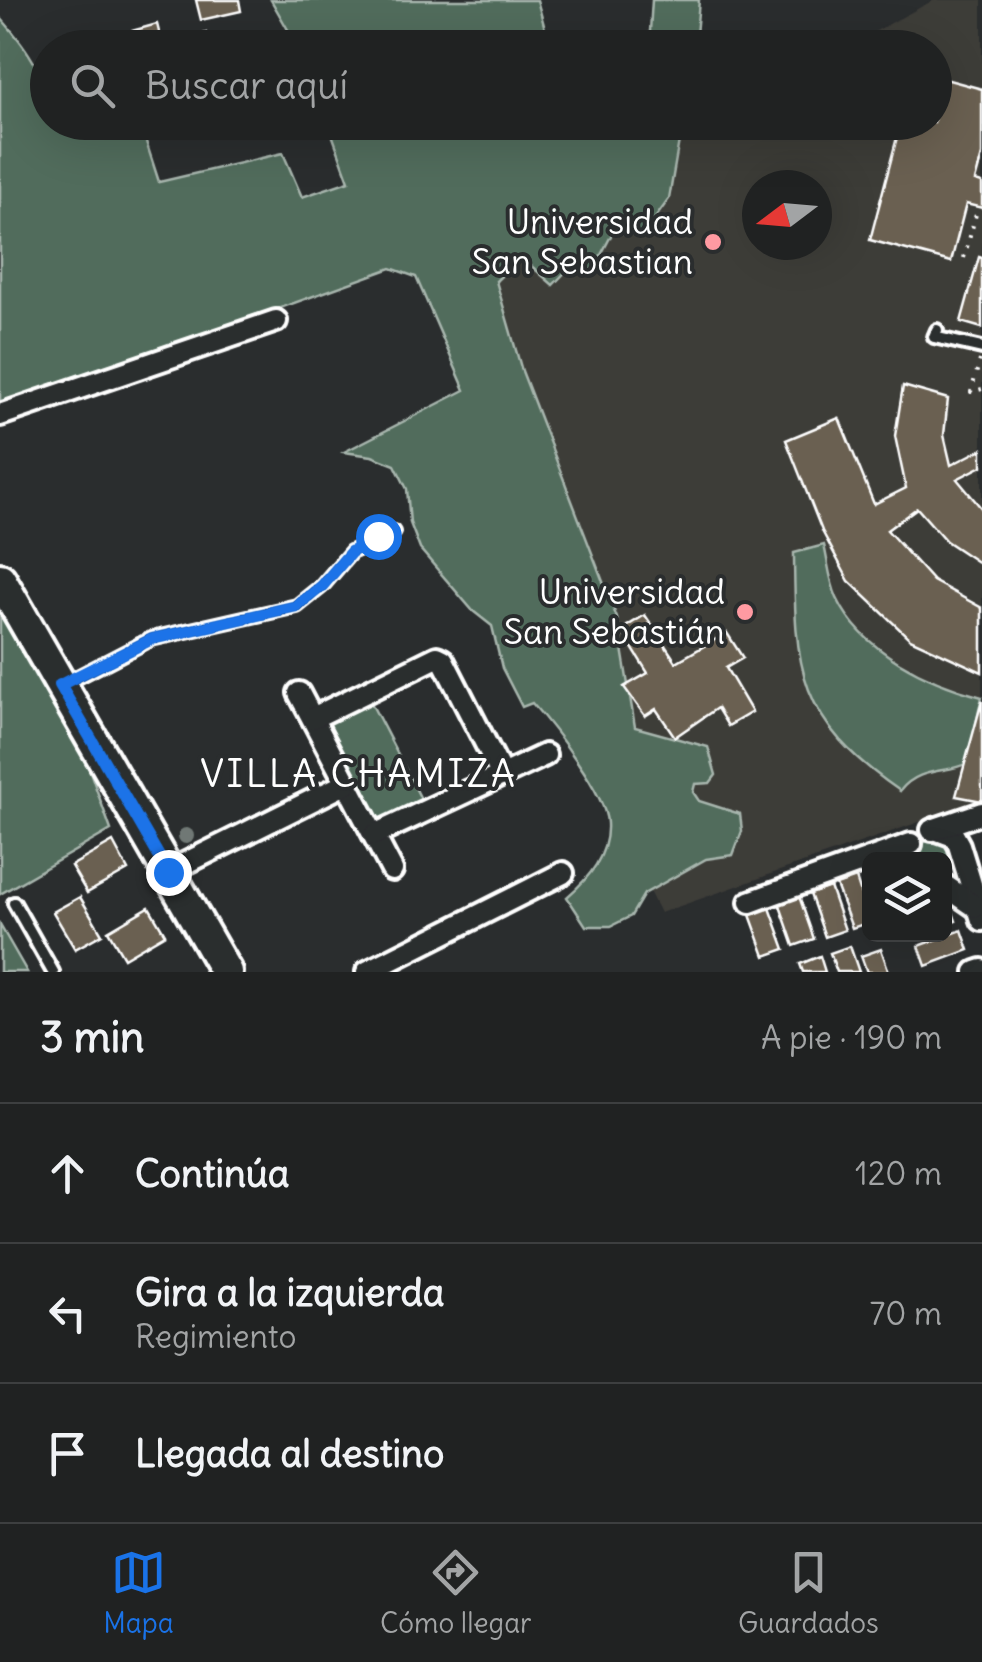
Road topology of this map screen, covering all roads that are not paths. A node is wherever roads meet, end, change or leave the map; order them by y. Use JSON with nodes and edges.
{"nodes":[{"id":1,"x":276,"y":321,"type":"dead end"},
{"id":2,"x":936,"y":330,"type":"dead end"},
{"id":3,"x":982,"y":351,"type":"edge"},
{"id":4,"x":0,"y":415,"type":"edge"},
{"id":5,"x":393,"y":532,"type":"dead end"},
{"id":6,"x":0,"y":578,"type":"edge"},
{"id":7,"x":60,"y":685,"type":"junction"},
{"id":8,"x":299,"y":692,"type":"dead end"},
{"id":9,"x":312,"y":718,"type":"junction"},
{"id":10,"x":545,"y":756,"type":"dead end"},
{"id":11,"x":502,"y":775,"type":"junction"},
{"id":12,"x":347,"y":783,"type":"junction"},
{"id":13,"x":982,"y":813,"type":"edge"},
{"id":14,"x":936,"y":829,"type":"junction"},
{"id":15,"x":374,"y":835,"type":"junction"},
{"id":16,"x":910,"y":852,"type":"edge"},
{"id":17,"x":962,"y":854,"type":"junction"},
{"id":18,"x":862,"y":867,"type":"edge"},
{"id":19,"x":392,"y":870,"type":"dead end"},
{"id":20,"x":168,"y":872,"type":"junction"},
{"id":21,"x":562,"y":873,"type":"dead end"},
{"id":22,"x":952,"y":876,"type":"edge"},
{"id":23,"x":952,"y":890,"type":"edge"},
{"id":24,"x":750,"y":902,"type":"dead end"},
{"id":25,"x":14,"y":903,"type":"dead end"},
{"id":26,"x":980,"y":914,"type":"edge"},
{"id":27,"x":53,"y":972,"type":"edge"},
{"id":28,"x":226,"y":972,"type":"edge"},
{"id":29,"x":367,"y":972,"type":"edge"}],
"edges":[{"from":1,"to":4,"type":"street"},
{"from":2,"to":3,"type":"lane"},
{"from":5,"to":7,"type":"lane"},
{"from":6,"to":7,"type":"main road"},
{"from":7,"to":20,"type":"main road"},
{"from":8,"to":9,"type":"street"},
{"from":9,"to":11,"type":"street"},
{"from":9,"to":12,"type":"street"},
{"from":10,"to":11,"type":"street"},
{"from":11,"to":15,"type":"street"},
{"from":12,"to":15,"type":"street"},
{"from":12,"to":20,"type":"street"},
{"from":13,"to":14,"type":"street"},
{"from":14,"to":16,"type":"street"},
{"from":14,"to":17,"type":"street"},
{"from":15,"to":19,"type":"street"},
{"from":17,"to":22,"type":"street"},
{"from":17,"to":26,"type":"street"},
{"from":18,"to":24,"type":"street"},
{"from":20,"to":28,"type":"main road"},
{"from":21,"to":29,"type":"street"},
{"from":23,"to":26,"type":"street"},
{"from":25,"to":27,"type":"lane"}]}
